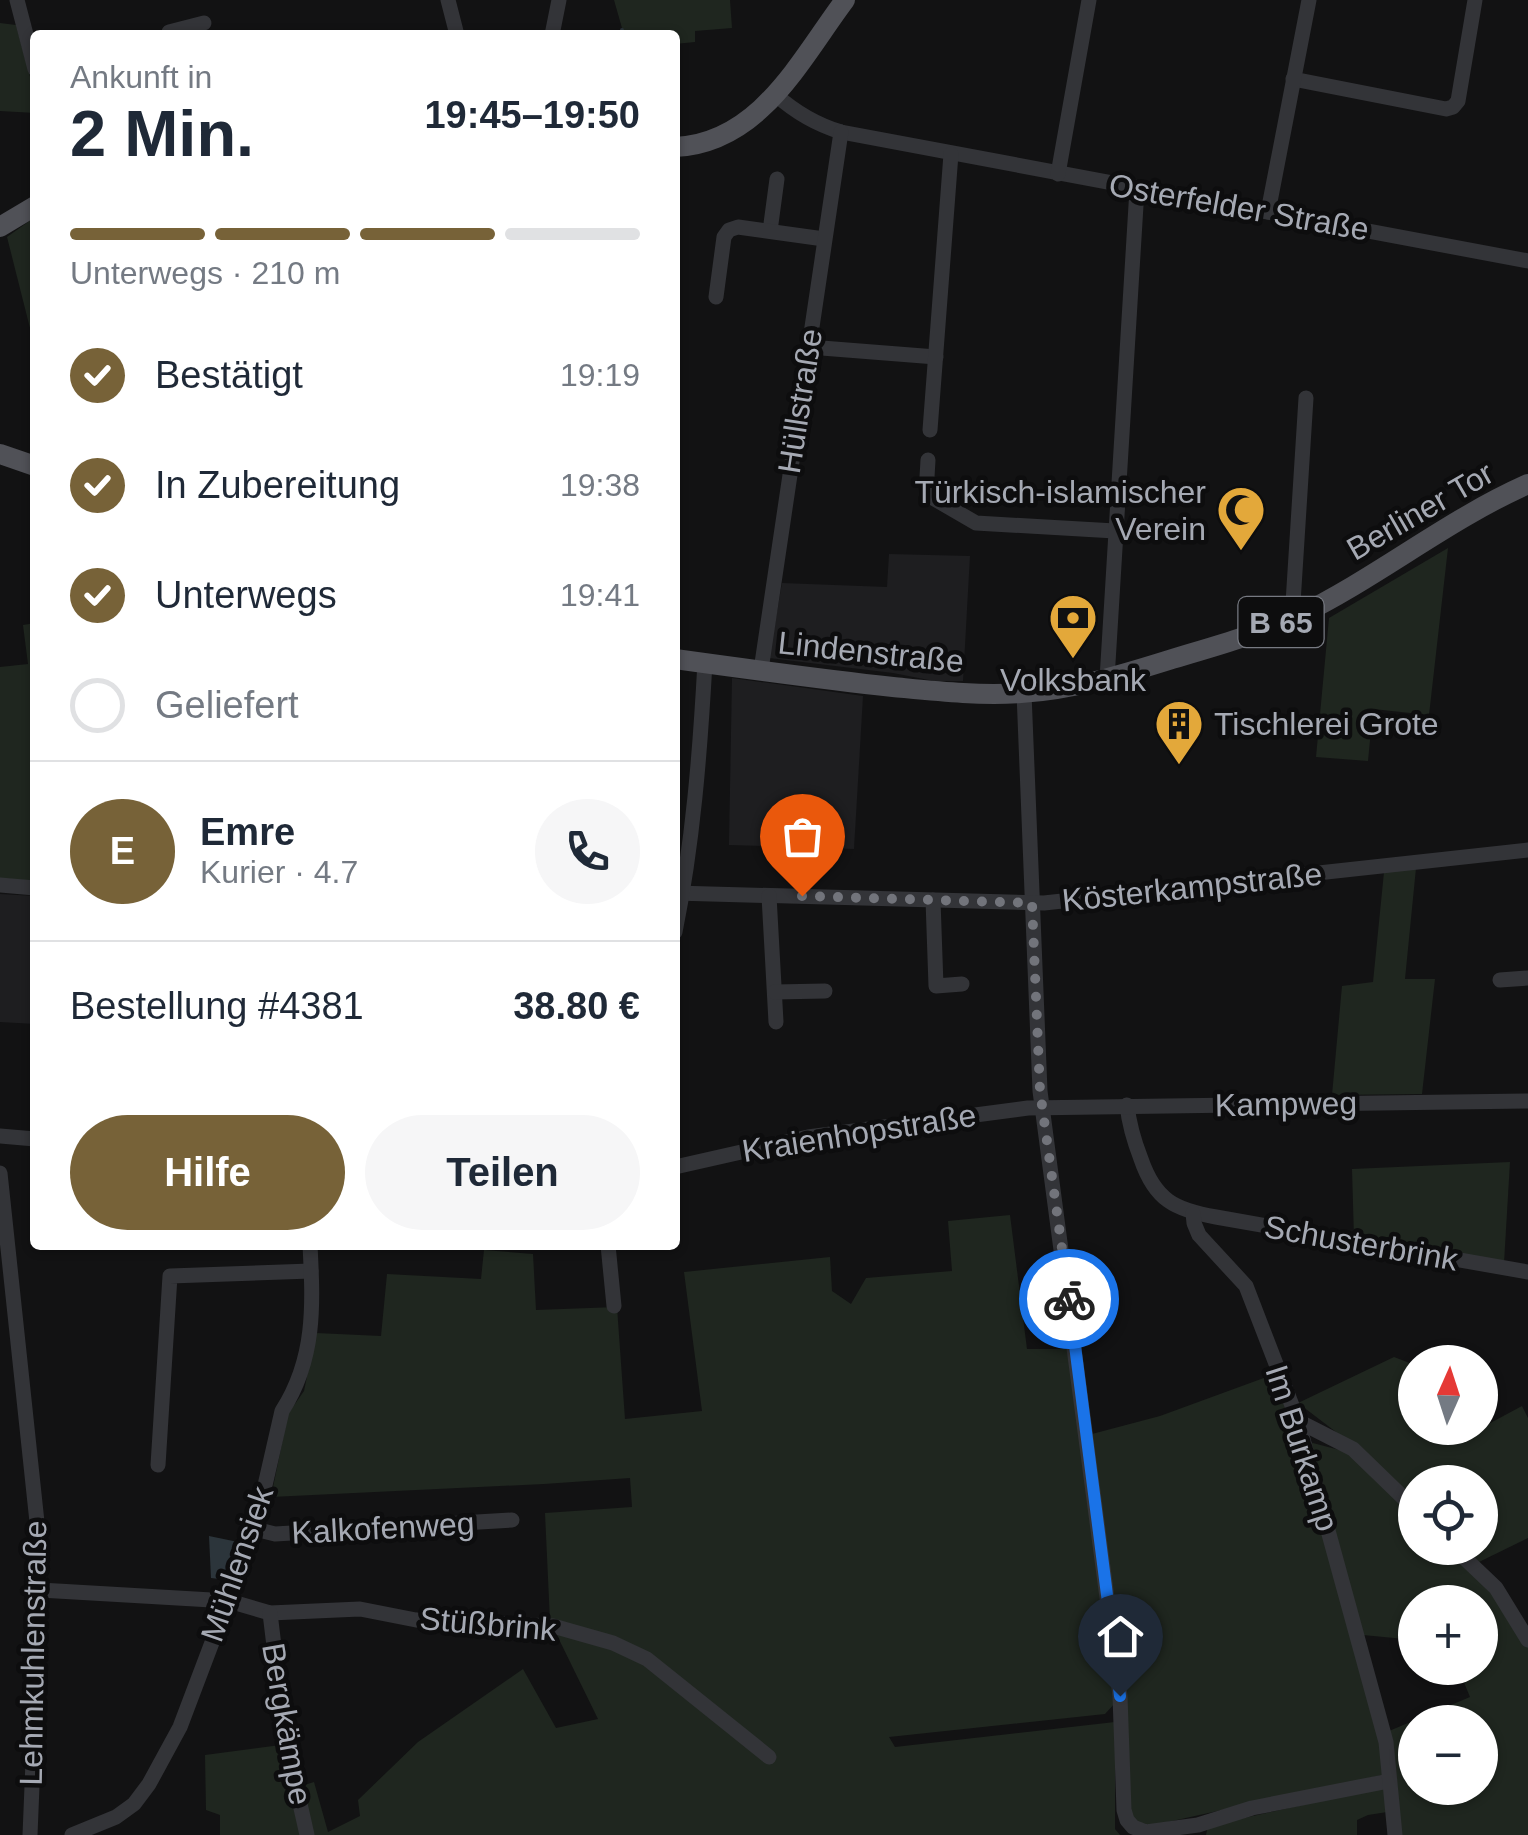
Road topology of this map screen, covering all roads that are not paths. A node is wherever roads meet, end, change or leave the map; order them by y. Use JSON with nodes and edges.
{"nodes":[{"id":1,"x":17,"y":0,"type":"edge"},
{"id":2,"x":448,"y":0,"type":"edge"},
{"id":3,"x":559,"y":0,"type":"edge"},
{"id":4,"x":845,"y":0,"type":"edge"},
{"id":5,"x":1089,"y":0,"type":"edge"},
{"id":6,"x":1309,"y":0,"type":"edge"},
{"id":7,"x":1476,"y":0,"type":"edge"},
{"id":8,"x":204,"y":24,"type":"dead end"},
{"id":9,"x":181,"y":30,"type":"edge"},
{"id":10,"x":456,"y":30,"type":"edge"},
{"id":11,"x":553,"y":30,"type":"edge"},
{"id":12,"x":30,"y":50,"type":"edge"},
{"id":13,"x":1293,"y":79,"type":"junction"},
{"id":14,"x":776,"y":95,"type":"junction"},
{"id":15,"x":841,"y":132,"type":"junction"},
{"id":16,"x":680,"y":145,"type":"edge"},
{"id":17,"x":950,"y":154,"type":"junction"},
{"id":18,"x":1058,"y":174,"type":"junction"},
{"id":19,"x":777,"y":178,"type":"dead end"},
{"id":20,"x":1137,"y":189,"type":"junction"},
{"id":21,"x":30,"y":209,"type":"edge"},
{"id":22,"x":1268,"y":212,"type":"junction"},
{"id":23,"x":0,"y":227,"type":"edge"},
{"id":24,"x":770,"y":231,"type":"junction"},
{"id":25,"x":824,"y":239,"type":"junction"},
{"id":26,"x":1528,"y":261,"type":"edge"},
{"id":27,"x":716,"y":297,"type":"dead end"},
{"id":28,"x":809,"y":347,"type":"junction"},
{"id":29,"x":936,"y":357,"type":"junction"},
{"id":30,"x":1306,"y":398,"type":"dead end"},
{"id":31,"x":930,"y":430,"type":"dead end"},
{"id":32,"x":0,"y":454,"type":"edge"},
{"id":33,"x":928,"y":460,"type":"dead end"},
{"id":34,"x":30,"y":464,"type":"edge"},
{"id":35,"x":1528,"y":484,"type":"edge"},
{"id":36,"x":1116,"y":531,"type":"junction"},
{"id":37,"x":1296,"y":617,"type":"junction"},
{"id":38,"x":680,"y":660,"type":"edge"},
{"id":39,"x":705,"y":662,"type":"junction"},
{"id":40,"x":760,"y":670,"type":"junction"},
{"id":41,"x":1107,"y":679,"type":"junction"},
{"id":42,"x":1060,"y":689,"type":"joint"},
{"id":43,"x":1024,"y":693,"type":"junction"},
{"id":44,"x":1528,"y":850,"type":"edge"},
{"id":45,"x":0,"y":886,"type":"edge"},
{"id":46,"x":680,"y":887,"type":"edge"},
{"id":47,"x":30,"y":888,"type":"edge"},
{"id":48,"x":680,"y":893,"type":"edge"},
{"id":49,"x":769,"y":896,"type":"junction"},
{"id":50,"x":932,"y":900,"type":"junction"},
{"id":51,"x":1032,"y":903,"type":"junction"},
{"id":52,"x":1528,"y":978,"type":"edge"},
{"id":53,"x":1500,"y":980,"type":"dead end"},
{"id":54,"x":962,"y":984,"type":"dead end"},
{"id":55,"x":825,"y":990,"type":"dead end"},
{"id":56,"x":775,"y":992,"type":"junction"},
{"id":57,"x":776,"y":1022,"type":"dead end"},
{"id":58,"x":1528,"y":1101,"type":"edge"},
{"id":59,"x":1044,"y":1106,"type":"junction"},
{"id":60,"x":1126,"y":1106,"type":"junction"},
{"id":61,"x":0,"y":1136,"type":"edge"},
{"id":62,"x":30,"y":1139,"type":"edge"},
{"id":63,"x":680,"y":1165,"type":"edge"},
{"id":64,"x":0,"y":1173,"type":"edge"},
{"id":65,"x":1193,"y":1213,"type":"junction"},
{"id":66,"x":4,"y":1241,"type":"edge"},
{"id":67,"x":310,"y":1250,"type":"edge"},
{"id":68,"x":608,"y":1250,"type":"edge"},
{"id":69,"x":311,"y":1270,"type":"junction"},
{"id":70,"x":1528,"y":1272,"type":"edge"},
{"id":71,"x":614,"y":1306,"type":"dead end"},
{"id":72,"x":7,"y":1307,"type":"edge"},
{"id":73,"x":1298,"y":1421,"type":"junction"},
{"id":74,"x":158,"y":1465,"type":"dead end"},
{"id":75,"x":1398,"y":1493,"type":"edge"},
{"id":76,"x":512,"y":1520,"type":"dead end"},
{"id":77,"x":255,"y":1529,"type":"junction"},
{"id":78,"x":1472,"y":1565,"type":"edge"},
{"id":79,"x":40,"y":1590,"type":"junction"},
{"id":80,"x":229,"y":1601,"type":"junction"},
{"id":81,"x":270,"y":1612,"type":"junction"},
{"id":82,"x":1528,"y":1640,"type":"edge"},
{"id":83,"x":769,"y":1757,"type":"dead end"},
{"id":84,"x":1389,"y":1781,"type":"junction"},
{"id":85,"x":30,"y":1835,"type":"edge"},
{"id":86,"x":72,"y":1835,"type":"edge"},
{"id":87,"x":307,"y":1835,"type":"edge"},
{"id":88,"x":1395,"y":1835,"type":"edge"}],
"edges":[{"from":1,"to":12,"type":"street"},
{"from":2,"to":10,"type":"street"},
{"from":3,"to":11,"type":"street"},
{"from":4,"to":14,"type":"main road"},
{"from":5,"to":18,"type":"street"},
{"from":6,"to":13,"type":"street"},
{"from":7,"to":13,"type":"street"},
{"from":8,"to":9,"type":"street"},
{"from":13,"to":22,"type":"street"},
{"from":14,"to":15,"type":"street","name":"Osterfelder Straße"},
{"from":14,"to":16,"type":"main road"},
{"from":15,"to":17,"type":"street","name":"Osterfelder Straße"},
{"from":15,"to":25,"type":"street","name":"Hüllstraße"},
{"from":17,"to":18,"type":"street","name":"Osterfelder Straße"},
{"from":17,"to":29,"type":"street"},
{"from":18,"to":20,"type":"street","name":"Osterfelder Straße"},
{"from":19,"to":24,"type":"street"},
{"from":20,"to":22,"type":"street","name":"Osterfelder Straße"},
{"from":20,"to":36,"type":"street"},
{"from":21,"to":23,"type":"main road"},
{"from":22,"to":26,"type":"street","name":"Osterfelder Straße"},
{"from":24,"to":25,"type":"street"},
{"from":24,"to":27,"type":"street"},
{"from":25,"to":28,"type":"street","name":"Hüllstraße"},
{"from":28,"to":29,"type":"street"},
{"from":28,"to":40,"type":"street","name":"Hüllstraße"},
{"from":29,"to":31,"type":"street"},
{"from":30,"to":37,"type":"street"},
{"from":32,"to":34,"type":"main road"},
{"from":33,"to":36,"type":"street"},
{"from":35,"to":37,"type":"main road","name":"Berliner Tor","number":"B 65"},
{"from":36,"to":41,"type":"street"},
{"from":37,"to":41,"type":"main road","name":"Berliner Tor","number":"B 65"},
{"from":38,"to":39,"type":"main road","name":"Lindenstraße","number":"B 65"},
{"from":39,"to":40,"type":"main road","name":"Lindenstraße","number":"B 65"},
{"from":39,"to":46,"type":"street"},
{"from":40,"to":43,"type":"main road","name":"Lindenstraße","number":"B 65"},
{"from":41,"to":42,"type":"main road","name":"Berliner Tor","number":"B 65"},
{"from":42,"to":43,"type":"main road","name":"Lindenstraße","number":"B 65"},
{"from":43,"to":51,"type":"street"},
{"from":44,"to":51,"type":"street","name":"Kösterkampstraße"},
{"from":45,"to":47,"type":"street"},
{"from":48,"to":49,"type":"street","name":"Kösterkampstraße"},
{"from":49,"to":50,"type":"street","name":"Kösterkampstraße"},
{"from":49,"to":56,"type":"street"},
{"from":50,"to":51,"type":"street","name":"Kösterkampstraße"},
{"from":50,"to":54,"type":"street"},
{"from":51,"to":59,"type":"street"},
{"from":52,"to":53,"type":"street"},
{"from":55,"to":56,"type":"street"},
{"from":56,"to":57,"type":"street"},
{"from":58,"to":60,"type":"street","name":"Kampweg"},
{"from":59,"to":60,"type":"street","name":"Kampweg"},
{"from":59,"to":63,"type":"street","name":"Kraienhopstraße"},
{"from":59,"to":84,"type":"street"},
{"from":60,"to":65,"type":"street","name":"Im Burkamp"},
{"from":61,"to":62,"type":"street"},
{"from":64,"to":66,"type":"street","name":"Lehmkuhlenstraße"},
{"from":65,"to":70,"type":"street","name":"Schusterbrink"},
{"from":65,"to":73,"type":"street","name":"Im Burkamp"},
{"from":66,"to":72,"type":"street","name":"Lehmkuhlenstraße"},
{"from":67,"to":69,"type":"street","name":"Mühlensiek"},
{"from":68,"to":71,"type":"street"},
{"from":69,"to":74,"type":"street"},
{"from":69,"to":77,"type":"street","name":"Mühlensiek"},
{"from":72,"to":79,"type":"street","name":"Lehmkuhlenstraße"},
{"from":73,"to":75,"type":"street"},
{"from":73,"to":84,"type":"street","name":"Im Burkamp"},
{"from":76,"to":77,"type":"street","name":"Kalkofenweg"},
{"from":77,"to":80,"type":"street","name":"Mühlensiek"},
{"from":78,"to":82,"type":"street"},
{"from":79,"to":80,"type":"street","name":"Stüßbrink"},
{"from":79,"to":85,"type":"street","name":"Lehmkuhlenstraße"},
{"from":80,"to":81,"type":"street","name":"Stüßbrink"},
{"from":80,"to":86,"type":"street","name":"Mühlensiek"},
{"from":81,"to":83,"type":"street","name":"Stüßbrink"},
{"from":81,"to":87,"type":"street","name":"Bergkämpe"},
{"from":84,"to":88,"type":"street","name":"Im Burkamp"}]}
